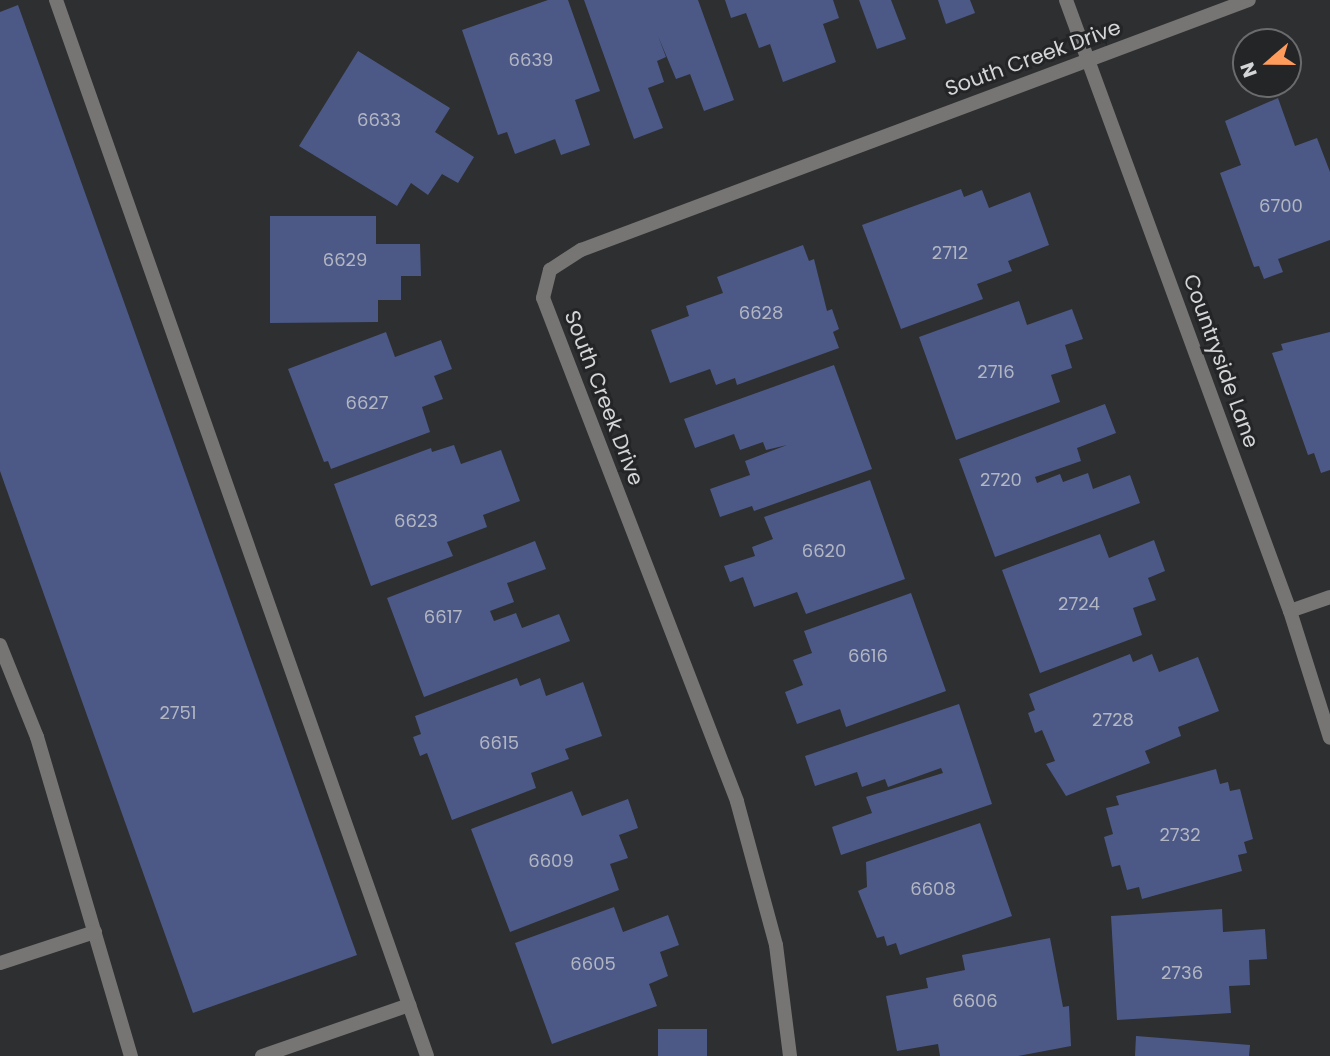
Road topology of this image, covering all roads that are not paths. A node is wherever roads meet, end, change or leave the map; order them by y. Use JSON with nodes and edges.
{"nodes":[{"id":1,"x":56,"y":0,"type":"edge"},
{"id":2,"x":1066,"y":0,"type":"edge"},
{"id":3,"x":1249,"y":0,"type":"edge"},
{"id":4,"x":1088,"y":60,"type":"junction"},
{"id":5,"x":1330,"y":597,"type":"edge"},
{"id":6,"x":1290,"y":611,"type":"junction"},
{"id":7,"x":0,"y":645,"type":"edge"},
{"id":8,"x":1330,"y":738,"type":"edge"},
{"id":9,"x":95,"y":932,"type":"junction"},
{"id":10,"x":0,"y":962,"type":"edge"},
{"id":11,"x":409,"y":1005,"type":"junction"},
{"id":12,"x":131,"y":1056,"type":"edge"},
{"id":13,"x":261,"y":1056,"type":"edge"},
{"id":14,"x":427,"y":1056,"type":"edge"},
{"id":15,"x":790,"y":1056,"type":"edge"}],
"edges":[{"from":1,"to":11,"type":"street"},
{"from":2,"to":4,"type":"street","name":"Countryside Lane"},
{"from":3,"to":4,"type":"street","name":"South Creek Drive"},
{"from":4,"to":6,"type":"street","name":"Countryside Lane"},
{"from":4,"to":15,"type":"street","name":"South Creek Drive"},
{"from":5,"to":6,"type":"street"},
{"from":6,"to":8,"type":"street","name":"Countryside Lane"},
{"from":7,"to":9,"type":"street"},
{"from":9,"to":10,"type":"street"},
{"from":9,"to":12,"type":"street"},
{"from":11,"to":13,"type":"street"},
{"from":11,"to":14,"type":"street"}]}
